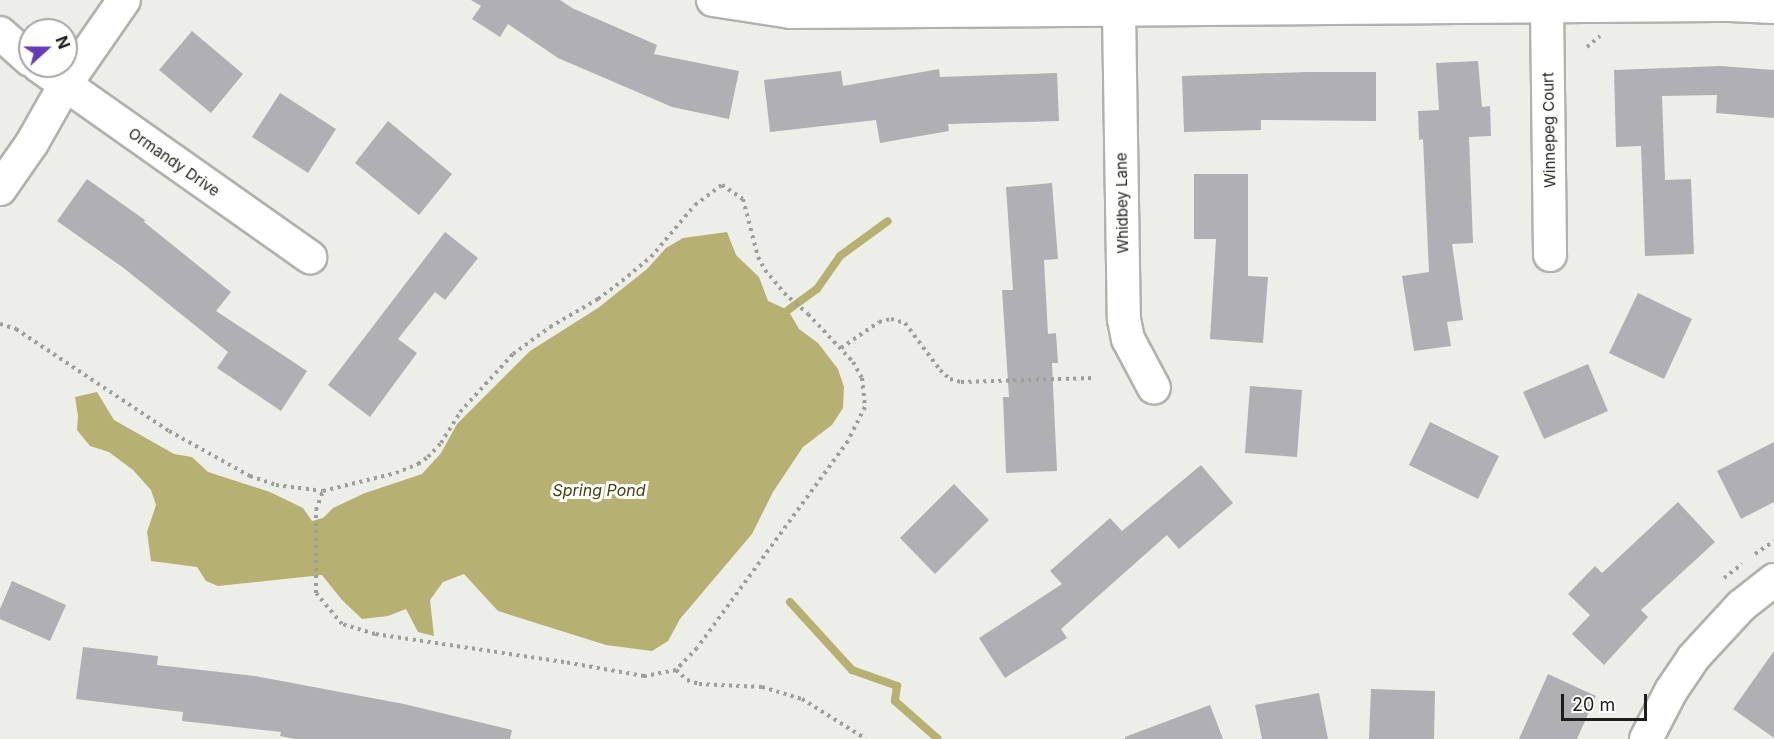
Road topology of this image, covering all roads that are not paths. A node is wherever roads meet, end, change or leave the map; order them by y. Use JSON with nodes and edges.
{"nodes":[{"id":1,"x":124,"y":0,"type":"edge"},
{"id":2,"x":713,"y":0,"type":"edge"},
{"id":3,"x":1547,"y":6,"type":"junction"},
{"id":4,"x":1774,"y":7,"type":"edge"},
{"id":5,"x":1119,"y":11,"type":"junction"},
{"id":6,"x":0,"y":33,"type":"edge"},
{"id":7,"x":18,"y":49,"type":"edge"},
{"id":8,"x":55,"y":78,"type":"edge"},
{"id":9,"x":64,"y":85,"type":"junction"},
{"id":10,"x":0,"y":189,"type":"edge"},
{"id":11,"x":1550,"y":255,"type":"dead end"},
{"id":12,"x":310,"y":257,"type":"dead end"},
{"id":13,"x":1155,"y":388,"type":"dead end"},
{"id":14,"x":1774,"y":580,"type":"edge"},
{"id":15,"x":1646,"y":739,"type":"edge"}],
"edges":[{"from":1,"to":9,"type":"street"},
{"from":2,"to":5,"type":"street"},
{"from":3,"to":4,"type":"street"},
{"from":3,"to":5,"type":"street"},
{"from":3,"to":11,"type":"street","name":"Winnepeg Court"},
{"from":5,"to":13,"type":"street","name":"Whidbey Lane"},
{"from":6,"to":7,"type":"street"},
{"from":8,"to":9,"type":"street","name":"Ormandy Drive"},
{"from":9,"to":10,"type":"street"},
{"from":9,"to":12,"type":"street","name":"Ormandy Drive"},
{"from":14,"to":15,"type":"street"}]}
